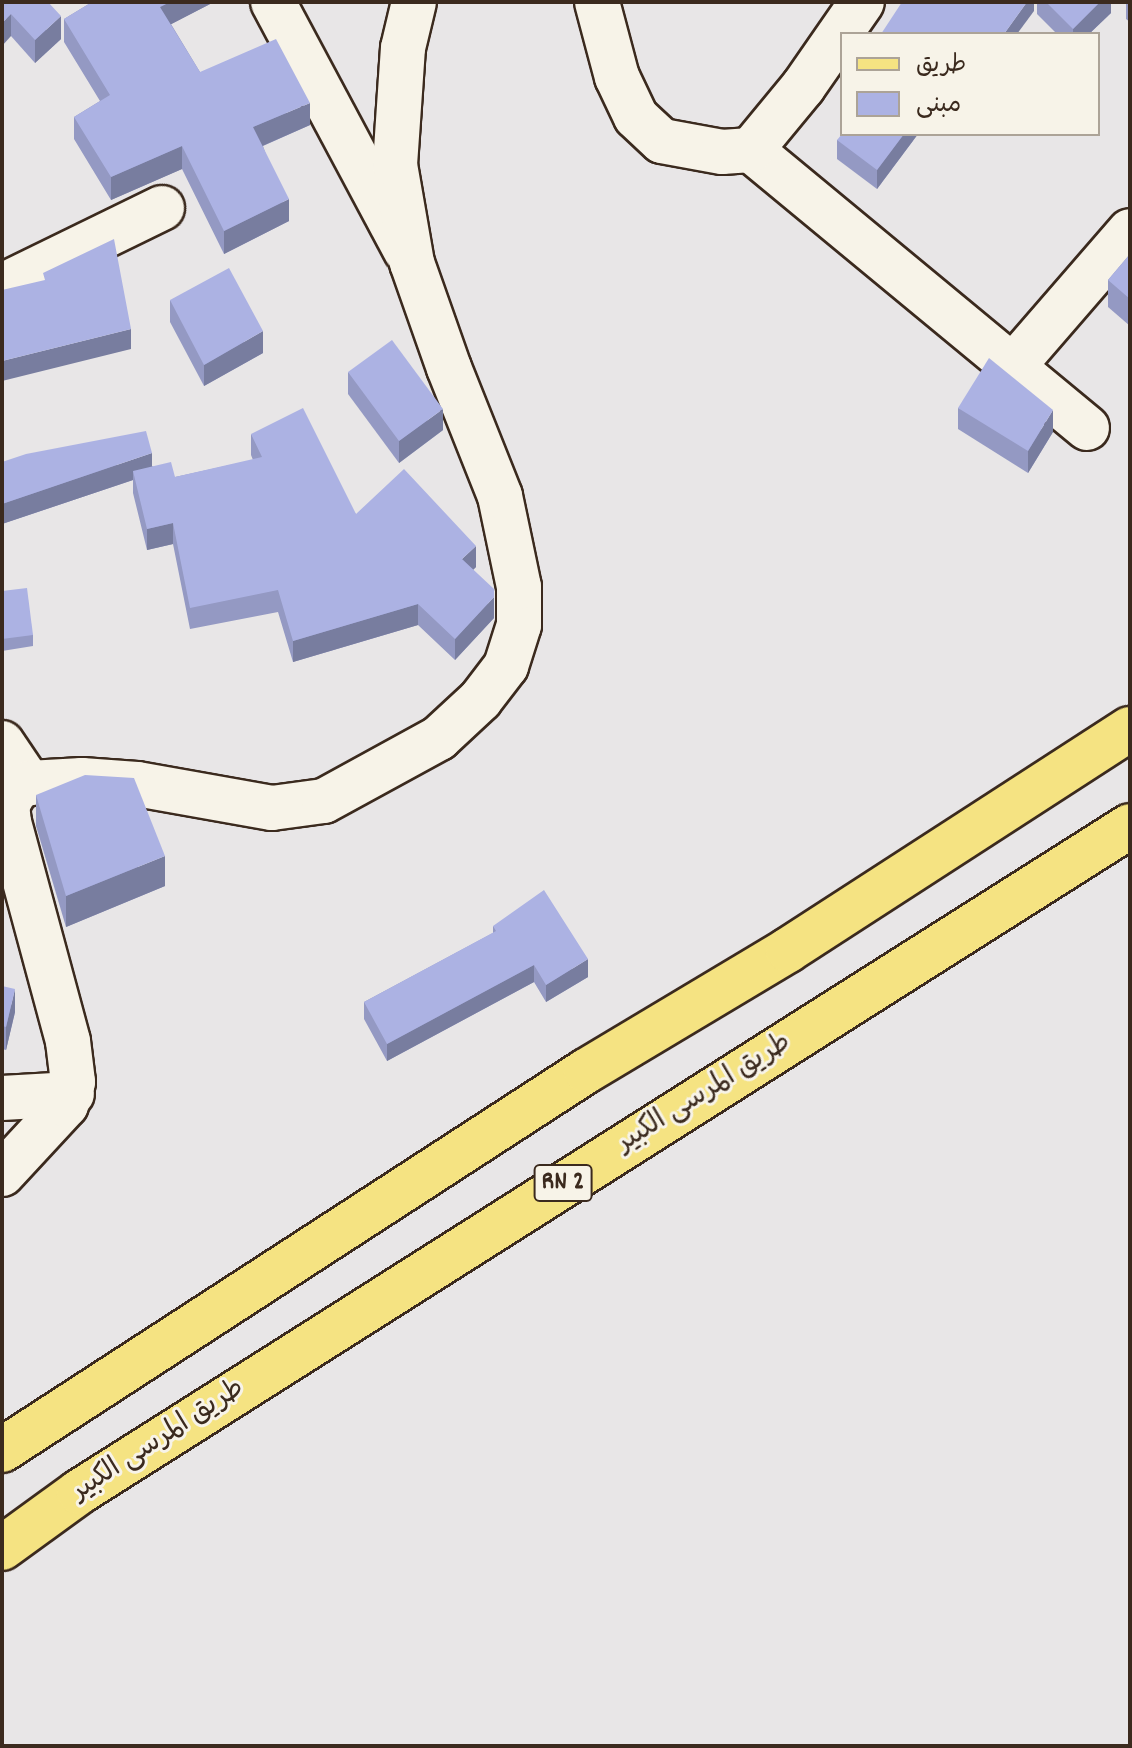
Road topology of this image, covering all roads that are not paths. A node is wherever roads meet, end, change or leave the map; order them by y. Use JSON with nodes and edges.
{"nodes":[{"id":1,"x":273,"y":2,"type":"edge"},
{"id":2,"x":414,"y":2,"type":"edge"},
{"id":3,"x":597,"y":2,"type":"edge"},
{"id":4,"x":862,"y":2,"type":"edge"},
{"id":5,"x":841,"y":32,"type":"edge"},
{"id":6,"x":840,"y":34,"type":"edge"},
{"id":7,"x":751,"y":150,"type":"junction"},
{"id":8,"x":162,"y":208,"type":"dead end"},
{"id":9,"x":1130,"y":231,"type":"edge"},
{"id":10,"x":412,"y":263,"type":"junction"},
{"id":11,"x":2,"y":286,"type":"edge"},
{"id":12,"x":1014,"y":365,"type":"junction"},
{"id":13,"x":1087,"y":428,"type":"dead end"},
{"id":14,"x":1130,"y":729,"type":"edge"},
{"id":15,"x":2,"y":743,"type":"edge"},
{"id":16,"x":29,"y":783,"type":"junction"},
{"id":17,"x":1130,"y":826,"type":"edge"},
{"id":18,"x":72,"y":1094,"type":"junction"},
{"id":19,"x":2,"y":1098,"type":"edge"},
{"id":20,"x":2,"y":1174,"type":"edge"},
{"id":21,"x":2,"y":1450,"type":"edge"},
{"id":22,"x":2,"y":1548,"type":"edge"}],
"edges":[{"from":1,"to":10,"type":"main road"},
{"from":2,"to":10,"type":"main road"},
{"from":3,"to":7,"type":"main road"},
{"from":4,"to":5,"type":"main road"},
{"from":6,"to":7,"type":"main road"},
{"from":7,"to":12,"type":"main road"},
{"from":8,"to":11,"type":"main road"},
{"from":9,"to":12,"type":"main road"},
{"from":10,"to":16,"type":"main road"},
{"from":12,"to":13,"type":"main road"},
{"from":14,"to":21,"type":"main road"},
{"from":15,"to":16,"type":"main road"},
{"from":16,"to":18,"type":"main road"},
{"from":17,"to":22,"type":"main road","name":"طريق المرسى الكبير","number":"RN 2"},
{"from":18,"to":19,"type":"main road"},
{"from":18,"to":20,"type":"main road"}]}
